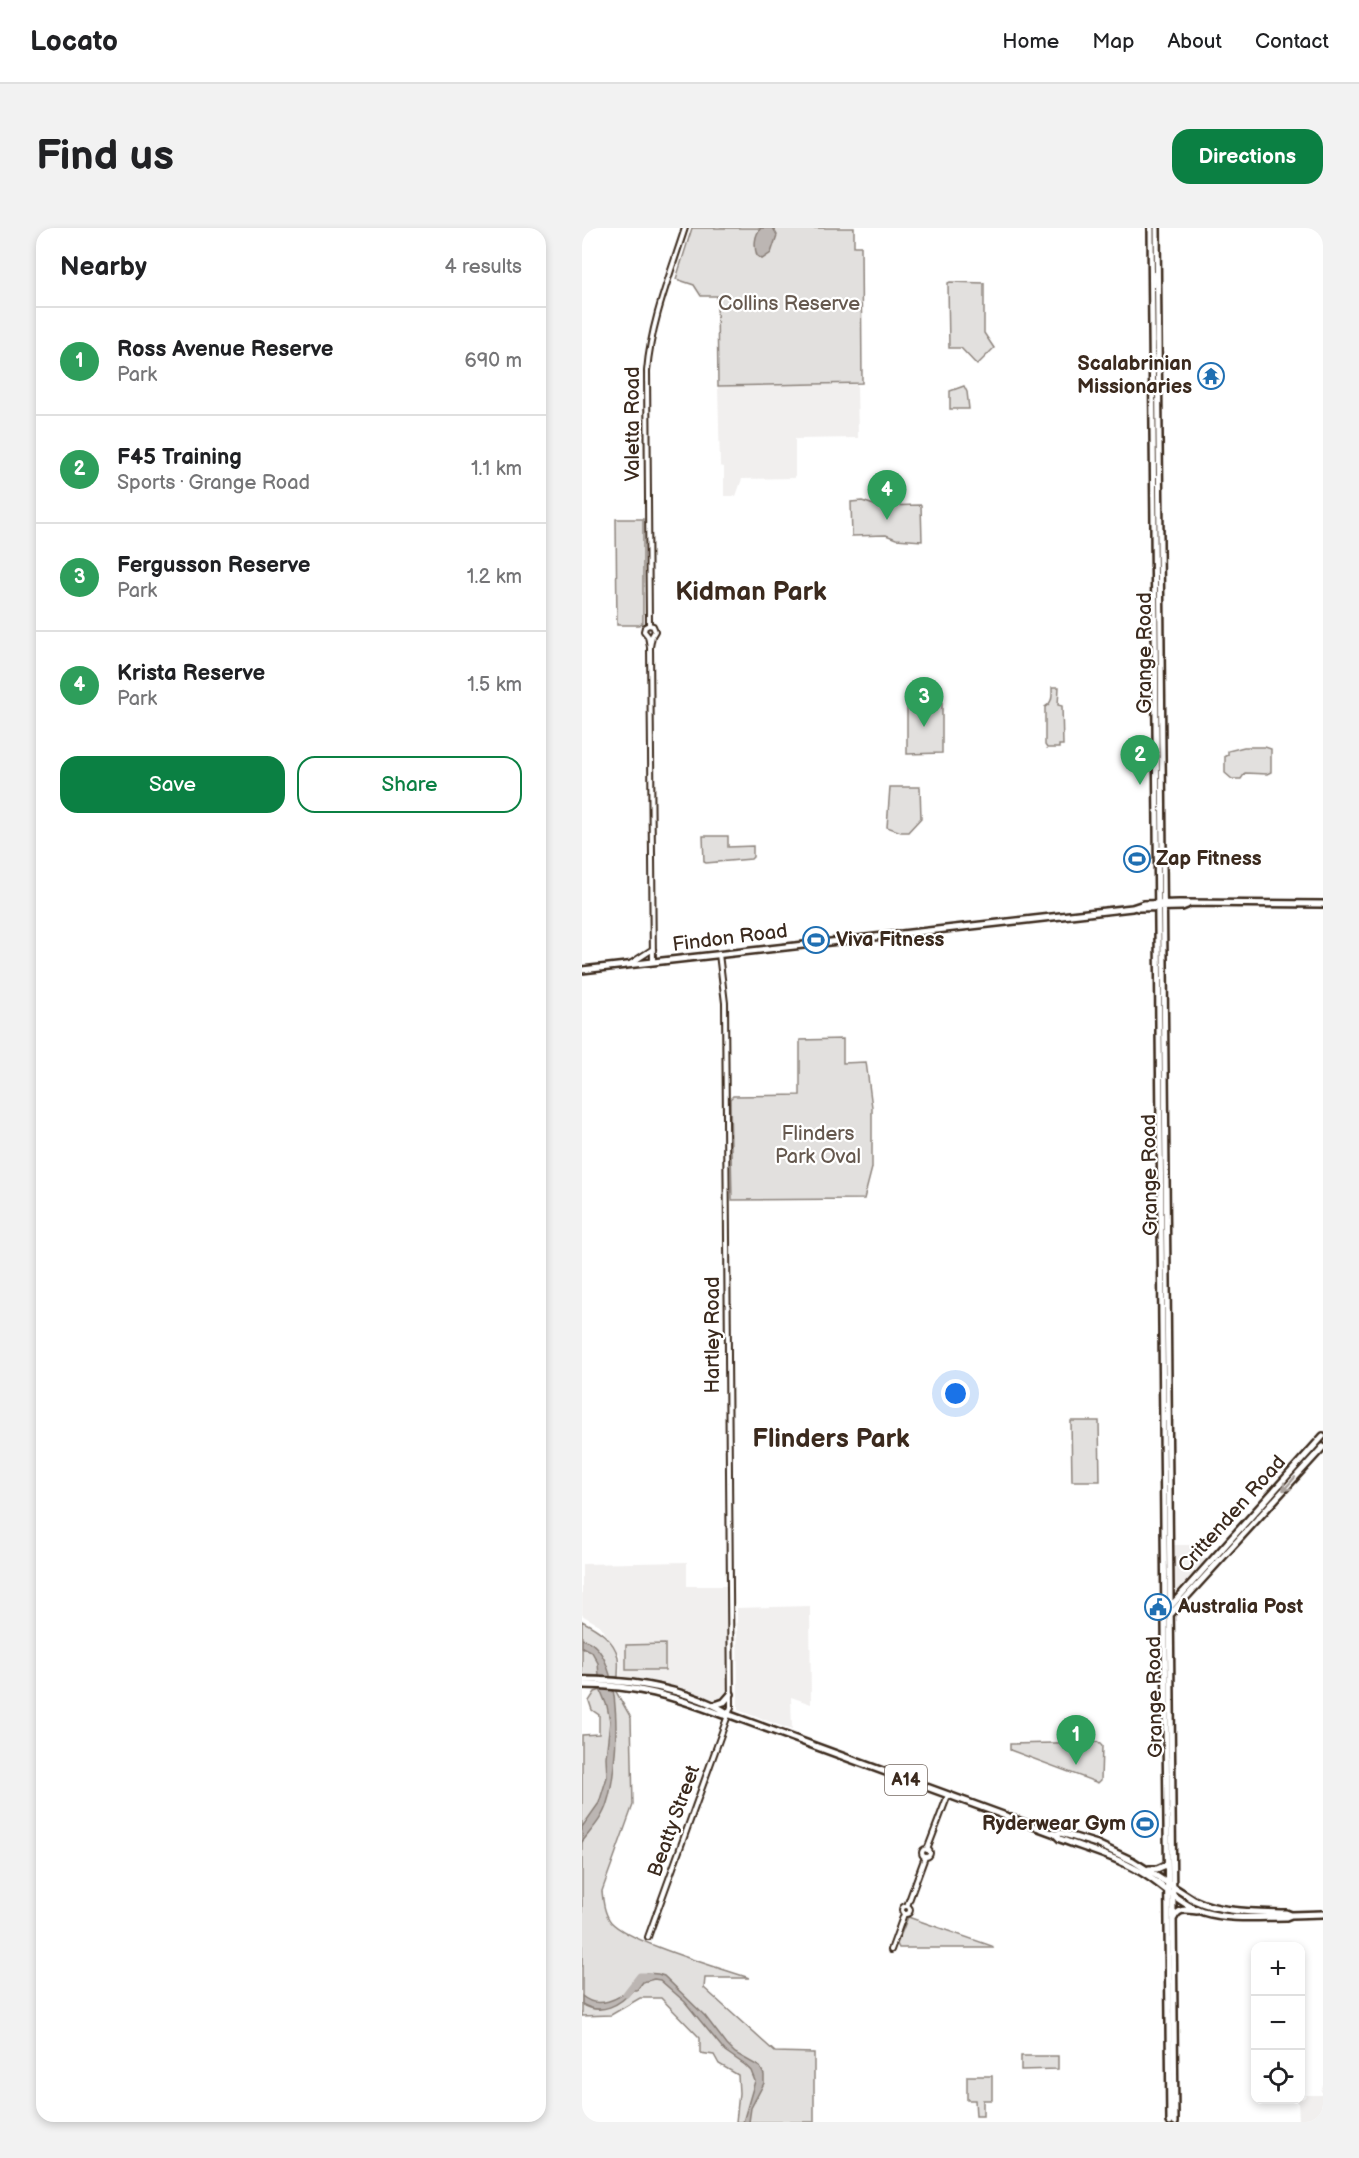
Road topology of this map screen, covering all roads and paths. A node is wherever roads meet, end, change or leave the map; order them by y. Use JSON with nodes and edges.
{"nodes":[{"id":1,"x":685,"y":228,"type":"edge"},
{"id":2,"x":1151,"y":228,"type":"edge"},
{"id":3,"x":1157,"y":228,"type":"edge"},
{"id":4,"x":649,"y":625,"type":"junction"},
{"id":5,"x":650,"y":636,"type":"junction"},
{"id":6,"x":1158,"y":822,"type":"junction"},
{"id":7,"x":1162,"y":888,"type":"junction"},
{"id":8,"x":1156,"y":893,"type":"junction"},
{"id":9,"x":1323,"y":904,"type":"edge"},
{"id":10,"x":1160,"y":905,"type":"junction"},
{"id":11,"x":1179,"y":905,"type":"junction"},
{"id":12,"x":1145,"y":907,"type":"junction"},
{"id":13,"x":1160,"y":919,"type":"junction"},
{"id":14,"x":653,"y":949,"type":"junction"},
{"id":15,"x":719,"y":954,"type":"junction"},
{"id":16,"x":653,"y":962,"type":"junction"},
{"id":17,"x":629,"y":965,"type":"junction"},
{"id":18,"x":582,"y":970,"type":"edge"},
{"id":19,"x":1323,"y":1436,"type":"edge"},
{"id":20,"x":1323,"y":1447,"type":"edge"},
{"id":21,"x":1169,"y":1593,"type":"junction"},
{"id":22,"x":1178,"y":1598,"type":"junction"},
{"id":23,"x":1170,"y":1607,"type":"junction"},
{"id":24,"x":1167,"y":1614,"type":"junction"},
{"id":25,"x":583,"y":1683,"type":"edge"},
{"id":26,"x":621,"y":1684,"type":"junction"},
{"id":27,"x":731,"y":1694,"type":"junction"},
{"id":28,"x":713,"y":1705,"type":"junction"},
{"id":29,"x":730,"y":1715,"type":"junction"},
{"id":30,"x":948,"y":1795,"type":"junction"},
{"id":31,"x":1055,"y":1834,"type":"junction"},
{"id":32,"x":1166,"y":1865,"type":"junction"},
{"id":33,"x":1147,"y":1869,"type":"junction"},
{"id":34,"x":1170,"y":1888,"type":"junction"},
{"id":35,"x":1204,"y":1912,"type":"junction"},
{"id":36,"x":1323,"y":1914,"type":"edge"},
{"id":37,"x":1291,"y":1915,"type":"junction"},
{"id":38,"x":1173,"y":1920,"type":"junction"},
{"id":39,"x":648,"y":1937,"type":"dead end"},
{"id":40,"x":891,"y":1950,"type":"dead end"},
{"id":41,"x":1170,"y":2122,"type":"edge"},
{"id":42,"x":1175,"y":2122,"type":"edge"}],
"edges":[{"from":1,"to":4,"type":"street","name":"Valetta Road"},
{"from":2,"to":6,"type":"main road","name":"Grange Road"},
{"from":3,"to":6,"type":"main road","name":"Grange Road"},
{"from":4,"to":5,"type":"street"},
{"from":4,"to":5,"type":"street"},
{"from":5,"to":14,"type":"street"},
{"from":6,"to":7,"type":"main road","name":"Grange Road"},
{"from":6,"to":8,"type":"main road","name":"Grange Road"},
{"from":7,"to":10,"type":"main road","name":"Grange Road"},
{"from":7,"to":11,"type":"main road"},
{"from":8,"to":10,"type":"main road","name":"Grange Road"},
{"from":8,"to":12,"type":"main road"},
{"from":9,"to":11,"type":"main road","name":"Findon Road"},
{"from":10,"to":11,"type":"main road","name":"Findon Road"},
{"from":10,"to":12,"type":"main road","name":"Findon Road"},
{"from":10,"to":13,"type":"main road","name":"Grange Road"},
{"from":11,"to":13,"type":"main road"},
{"from":12,"to":13,"type":"main road"},
{"from":12,"to":15,"type":"main road","name":"Findon Road"},
{"from":13,"to":21,"type":"main road","name":"Grange Road"},
{"from":13,"to":24,"type":"main road","name":"Grange Road"},
{"from":14,"to":16,"type":"street"},
{"from":14,"to":17,"type":"street"},
{"from":15,"to":16,"type":"main road","name":"Findon Road"},
{"from":15,"to":27,"type":"street","name":"Hartley Road"},
{"from":16,"to":17,"type":"main road","name":"Findon Road"},
{"from":17,"to":18,"type":"main road","name":"Findon Road"},
{"from":19,"to":22,"type":"main road","name":"Crittenden Road"},
{"from":20,"to":24,"type":"main road","name":"Crittenden Road","one_way":true},
{"from":21,"to":22,"type":"main road"},
{"from":21,"to":23,"type":"main road","name":"Grange Road"},
{"from":22,"to":23,"type":"main road","name":"Crittenden Road"},
{"from":23,"to":24,"type":"main road","name":"Grange Road"},
{"from":24,"to":32,"type":"main road","name":"Grange Road"},
{"from":24,"to":34,"type":"main road","name":"Grange Road"},
{"from":25,"to":26,"type":"main road","number":"A14"},
{"from":26,"to":28,"type":"main road","number":"A14"},
{"from":26,"to":29,"type":"main road","number":"A14"},
{"from":27,"to":28,"type":"main road"},
{"from":27,"to":29,"type":"street","name":"Hartley Road"},
{"from":28,"to":29,"type":"main road","number":"A14"},
{"from":29,"to":30,"type":"main road","number":"A14"},
{"from":29,"to":39,"type":"street","name":"Beatty Street"},
{"from":30,"to":31,"type":"main road","number":"A14"},
{"from":30,"to":40,"type":"street"},
{"from":31,"to":33,"type":"main road","number":"A14"},
{"from":31,"to":34,"type":"main road","number":"A14"},
{"from":32,"to":33,"type":"main road"},
{"from":32,"to":34,"type":"main road","name":"Grange Road"},
{"from":33,"to":34,"type":"main road","number":"A14"},
{"from":34,"to":35,"type":"main road","number":"A14"},
{"from":34,"to":37,"type":"main road","number":"A14"},
{"from":34,"to":38,"type":"main road","name":"Grange Road"},
{"from":34,"to":41,"type":"main road","name":"Grange Road"},
{"from":35,"to":37,"type":"main road","number":"A14"},
{"from":35,"to":38,"type":"main road"},
{"from":36,"to":37,"type":"main road","number":"A14"},
{"from":38,"to":42,"type":"main road","name":"Grange Road"}]}
